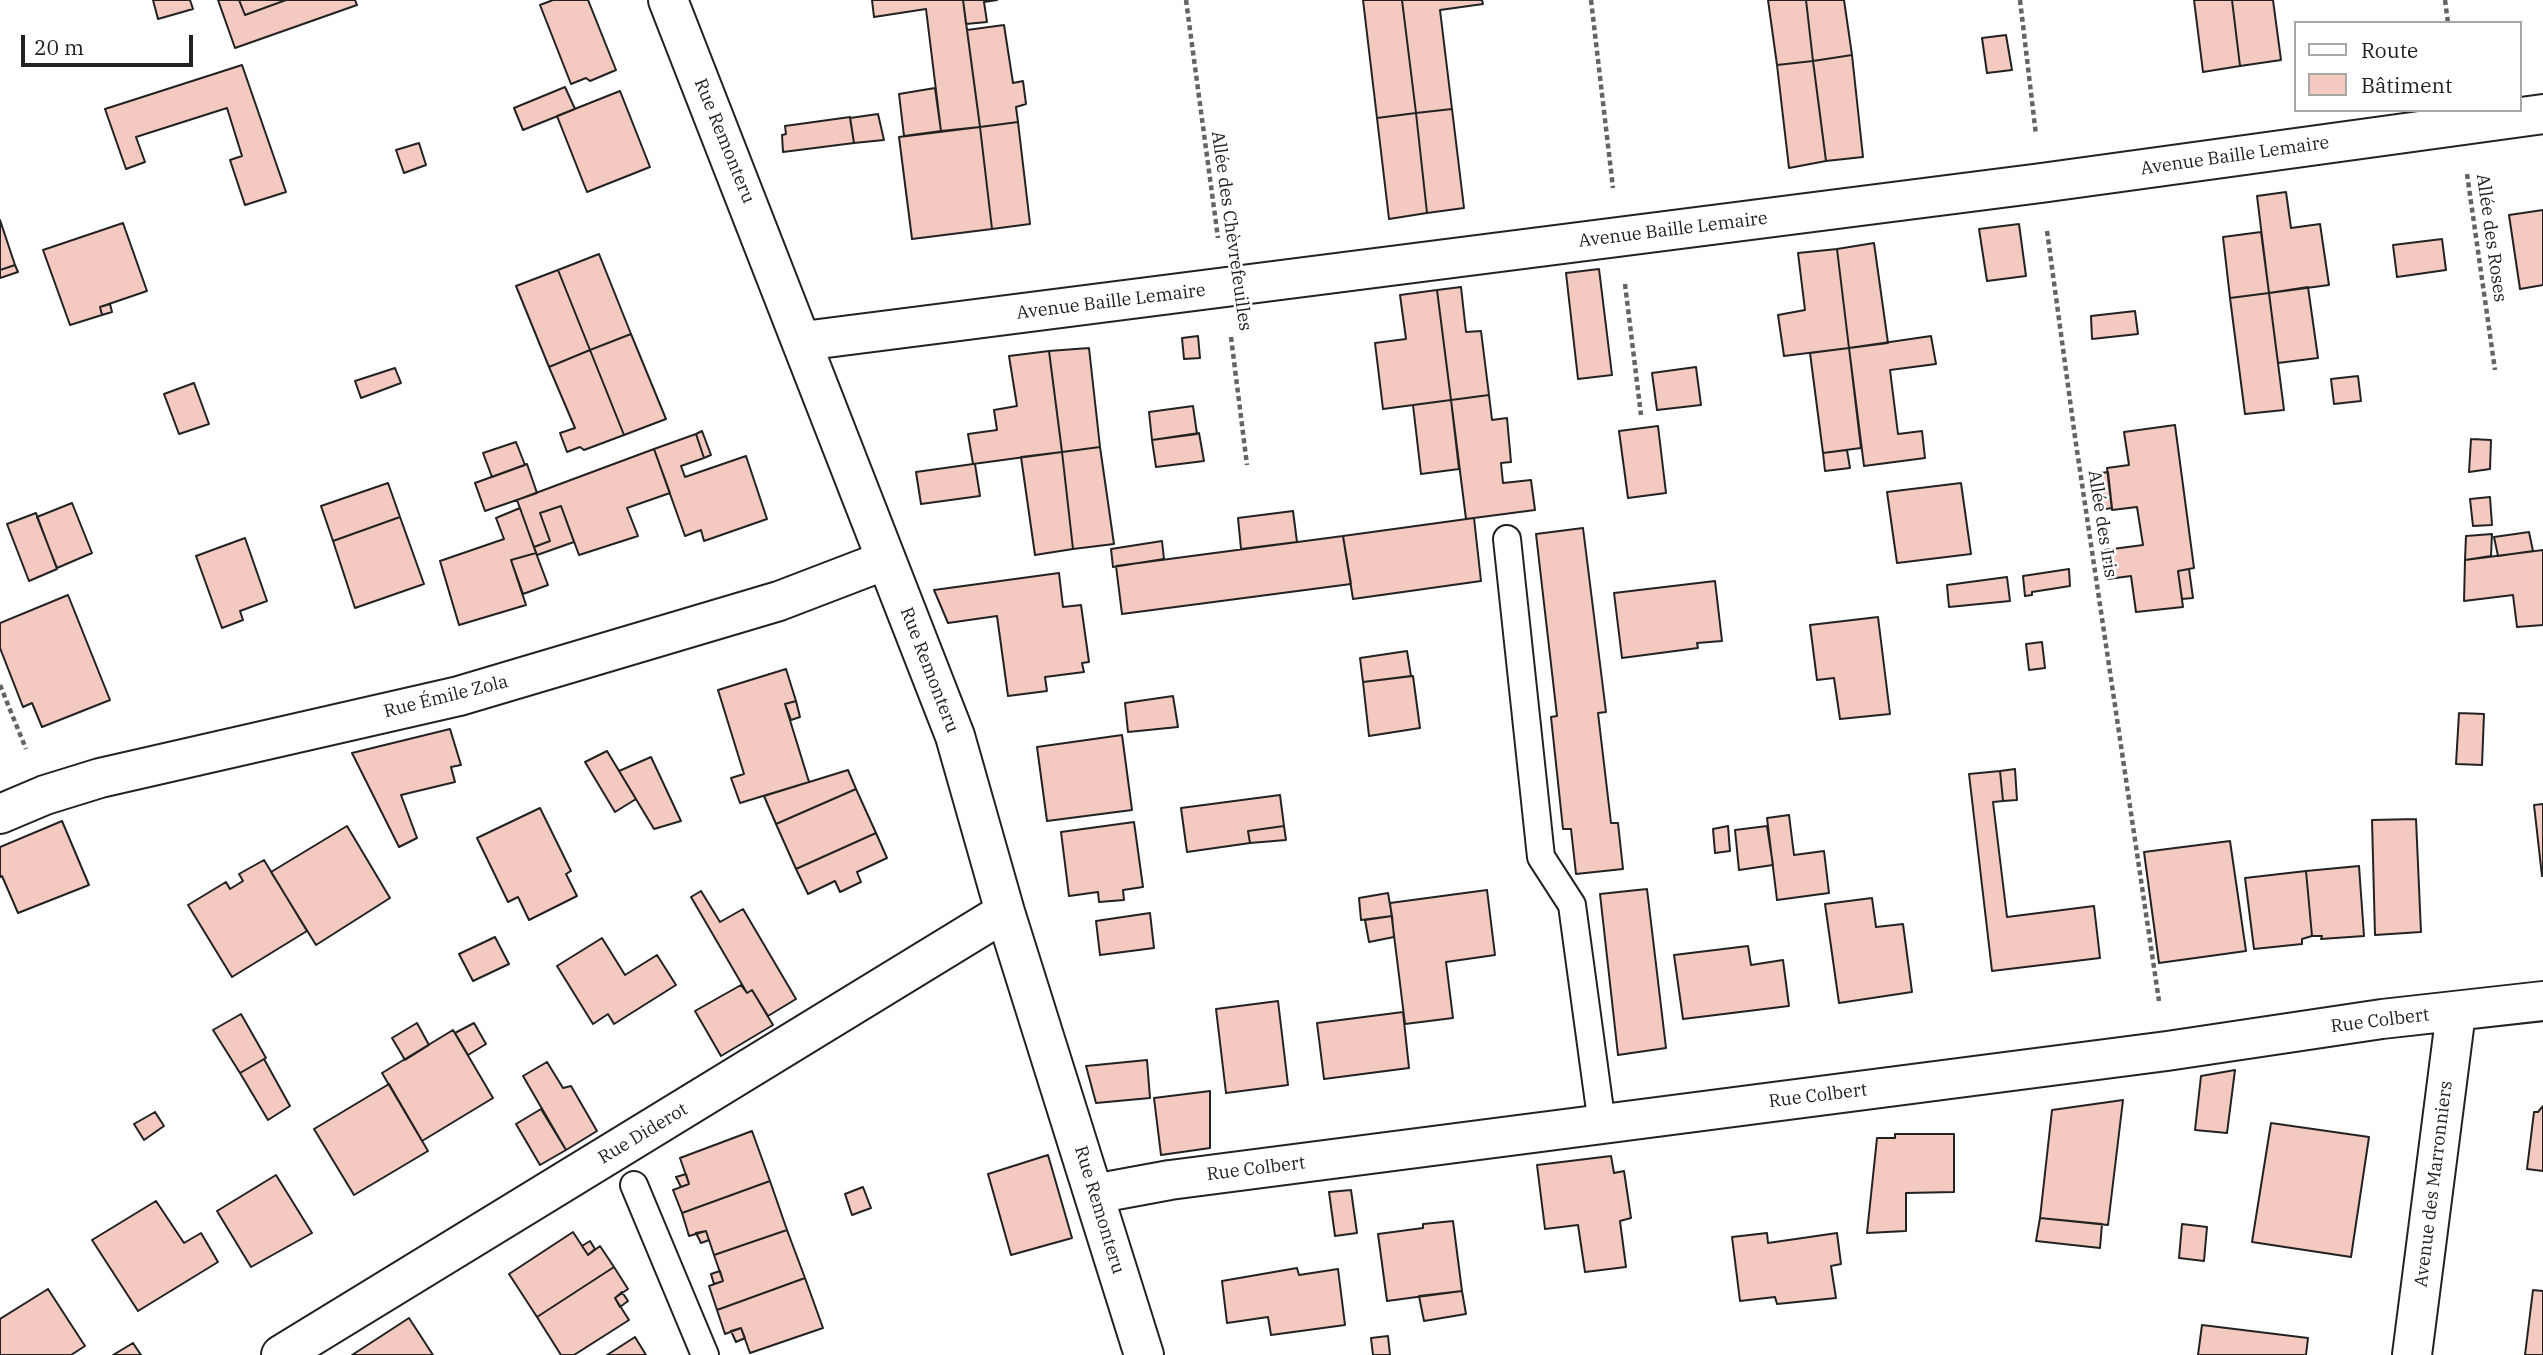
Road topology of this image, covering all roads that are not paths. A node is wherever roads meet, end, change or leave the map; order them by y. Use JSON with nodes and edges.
{"nodes":[{"id":1,"x":668,"y":0,"type":"edge"},
{"id":2,"x":2543,"y":114,"type":"edge"},
{"id":3,"x":803,"y":341,"type":"junction"},
{"id":4,"x":1507,"y":540,"type":"dead end"},
{"id":5,"x":886,"y":560,"type":"junction"},
{"id":6,"x":0,"y":814,"type":"edge"},
{"id":7,"x":1005,"y":912,"type":"junction"},
{"id":8,"x":2543,"y":1001,"type":"edge"},
{"id":9,"x":2456,"y":1012,"type":"junction"},
{"id":10,"x":1602,"y":1125,"type":"junction"},
{"id":11,"x":634,"y":1185,"type":"dead end"},
{"id":12,"x":1094,"y":1195,"type":"junction"},
{"id":13,"x":281,"y":1355,"type":"edge"},
{"id":14,"x":705,"y":1355,"type":"edge"},
{"id":15,"x":1144,"y":1355,"type":"edge"},
{"id":16,"x":2412,"y":1355,"type":"edge"}],
"edges":[{"from":1,"to":3,"type":"street","name":"Rue Remonteru"},
{"from":2,"to":3,"type":"street","name":"Avenue Baille Lemaire"},
{"from":3,"to":5,"type":"street","name":"Rue Remonteru"},
{"from":4,"to":10,"type":"lane"},
{"from":5,"to":6,"type":"street","name":"Rue Émile Zola"},
{"from":5,"to":7,"type":"street","name":"Rue Remonteru"},
{"from":7,"to":12,"type":"street","name":"Rue Remonteru"},
{"from":7,"to":13,"type":"street","name":"Rue Diderot"},
{"from":8,"to":9,"type":"street","name":"Rue Colbert"},
{"from":9,"to":10,"type":"street","name":"Rue Colbert"},
{"from":9,"to":16,"type":"street","name":"Avenue des Marronniers"},
{"from":10,"to":12,"type":"street","name":"Rue Colbert"},
{"from":11,"to":14,"type":"lane"},
{"from":12,"to":15,"type":"street","name":"Rue Remonteru"}]}
